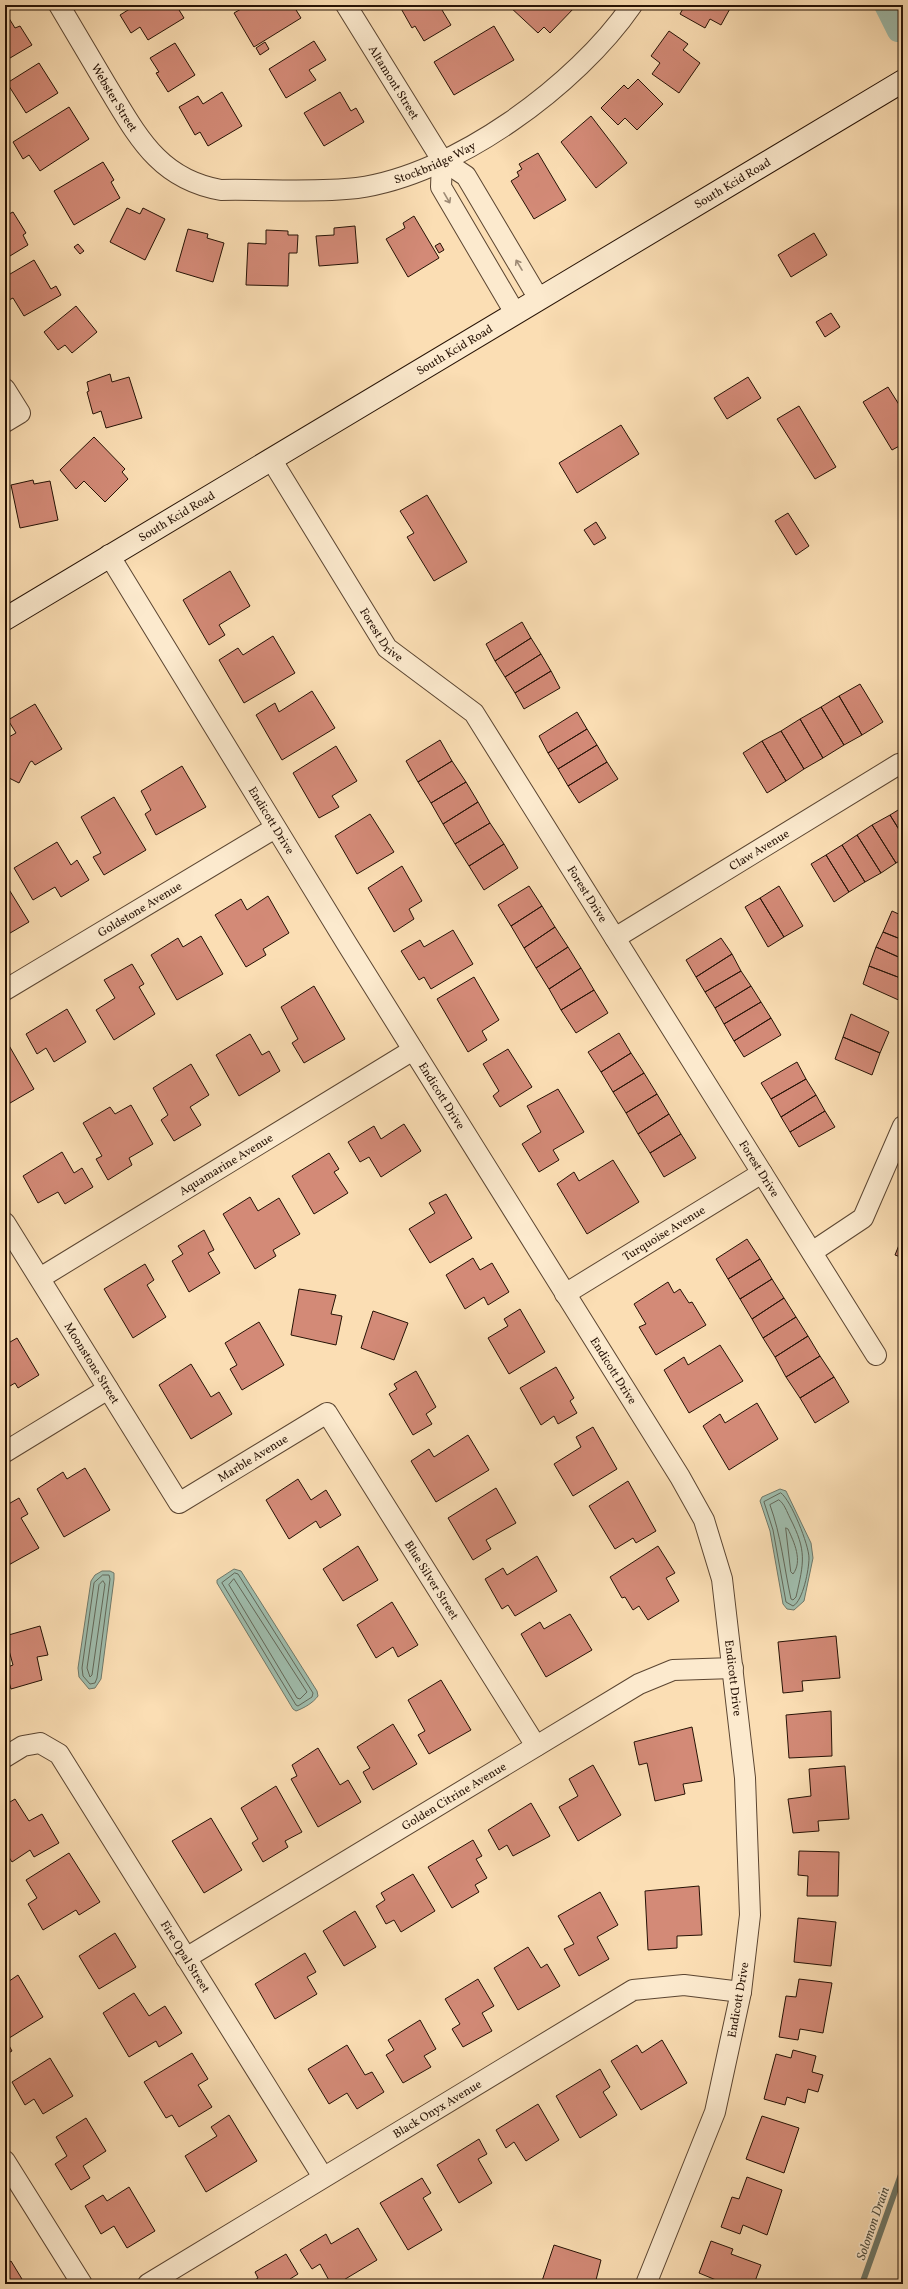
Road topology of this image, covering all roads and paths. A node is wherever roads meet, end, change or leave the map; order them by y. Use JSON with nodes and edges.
{"nodes":[{"id":1,"x":58,"y":5,"type":"edge"},
{"id":2,"x":346,"y":5,"type":"edge"},
{"id":3,"x":632,"y":5,"type":"edge"},
{"id":4,"x":903,"y":81,"type":"edge"},
{"id":5,"x":442,"y":160,"type":"junction"},
{"id":6,"x":184,"y":179,"type":"joint"},
{"id":7,"x":539,"y":299,"type":"junction"},
{"id":8,"x":514,"y":313,"type":"junction"},
{"id":9,"x":5,"y":389,"type":"edge"},
{"id":10,"x":12,"y":418,"type":"edge"},
{"id":11,"x":271,"y":459,"type":"junction"},
{"id":12,"x":109,"y":555,"type":"junction"},
{"id":13,"x":5,"y":619,"type":"edge"},
{"id":14,"x":903,"y":763,"type":"edge"},
{"id":15,"x":275,"y":828,"type":"junction"},
{"id":16,"x":615,"y":938,"type":"junction"},
{"id":17,"x":5,"y":990,"type":"edge"},
{"id":18,"x":413,"y":1050,"type":"junction"},
{"id":19,"x":903,"y":1126,"type":"edge"},
{"id":20,"x":762,"y":1173,"type":"junction"},
{"id":21,"x":5,"y":1222,"type":"edge"},
{"id":22,"x":812,"y":1252,"type":"junction"},
{"id":23,"x":40,"y":1278,"type":"junction"},
{"id":24,"x":565,"y":1294,"type":"junction"},
{"id":25,"x":876,"y":1355,"type":"dead end"},
{"id":26,"x":108,"y":1389,"type":"junction"},
{"id":27,"x":327,"y":1413,"type":"joint"},
{"id":28,"x":5,"y":1452,"type":"edge"},
{"id":29,"x":179,"y":1503,"type":"joint"},
{"id":30,"x":733,"y":1668,"type":"junction"},
{"id":31,"x":536,"y":1746,"type":"junction"},
{"id":32,"x":5,"y":1757,"type":"edge"},
{"id":33,"x":186,"y":1958,"type":"junction"},
{"id":34,"x":741,"y":1992,"type":"junction"},
{"id":35,"x":5,"y":2161,"type":"edge"},
{"id":36,"x":323,"y":2178,"type":"junction"},
{"id":37,"x":82,"y":2284,"type":"edge"},
{"id":38,"x":148,"y":2284,"type":"edge"},
{"id":39,"x":646,"y":2284,"type":"edge"}],
"edges":[{"from":1,"to":6,"type":"street","name":"Webster Street"},
{"from":2,"to":5,"type":"street","name":"Altamont Street"},
{"from":3,"to":5,"type":"street","name":"Stockbridge Way"},
{"from":4,"to":7,"type":"street","name":"South Kcid Road"},
{"from":5,"to":6,"type":"street","name":"Stockbridge Way"},
{"from":7,"to":5,"type":"street","name":"Altamont Street","one_way":true},
{"from":5,"to":8,"type":"street","one_way":true},
{"from":7,"to":8,"type":"street","name":"South Kcid Road"},
{"from":8,"to":11,"type":"street","name":"South Kcid Road"},
{"from":9,"to":10,"type":"street"},
{"from":11,"to":12,"type":"street","name":"South Kcid Road"},
{"from":11,"to":16,"type":"street","name":"Forest Drive"},
{"from":12,"to":13,"type":"street","name":"South Kcid Road"},
{"from":12,"to":15,"type":"street","name":"Endicott Drive"},
{"from":14,"to":16,"type":"street","name":"Claw Avenue"},
{"from":15,"to":17,"type":"street","name":"Goldstone Avenue"},
{"from":15,"to":18,"type":"street","name":"Endicott Drive"},
{"from":16,"to":20,"type":"street","name":"Forest Drive"},
{"from":18,"to":23,"type":"street","name":"Aquamarine Avenue"},
{"from":18,"to":24,"type":"street","name":"Endicott Drive"},
{"from":19,"to":22,"type":"street"},
{"from":20,"to":22,"type":"street","name":"Forest Drive"},
{"from":20,"to":24,"type":"street","name":"Turquoise Avenue"},
{"from":21,"to":23,"type":"street","name":"Moonstone Street"},
{"from":22,"to":25,"type":"street","name":"Forest Drive"},
{"from":23,"to":26,"type":"street","name":"Moonstone Street"},
{"from":24,"to":30,"type":"street","name":"Endicott Drive"},
{"from":26,"to":28,"type":"street"},
{"from":26,"to":29,"type":"street","name":"Moonstone Street"},
{"from":27,"to":29,"type":"street","name":"Marble Avenue"},
{"from":27,"to":31,"type":"street","name":"Blue Silver Street"},
{"from":30,"to":31,"type":"street","name":"Golden Citrine Avenue"},
{"from":30,"to":34,"type":"street","name":"Endicott Drive"},
{"from":31,"to":33,"type":"street","name":"Golden Citrine Avenue"},
{"from":32,"to":33,"type":"street","name":"Fire Opal Street"},
{"from":33,"to":36,"type":"street","name":"Fire Opal Street"},
{"from":34,"to":36,"type":"street","name":"Black Onyx Avenue"},
{"from":34,"to":39,"type":"street","name":"Endicott Drive"},
{"from":35,"to":37,"type":"street"},
{"from":36,"to":38,"type":"street","name":"Black Onyx Avenue"}]}
